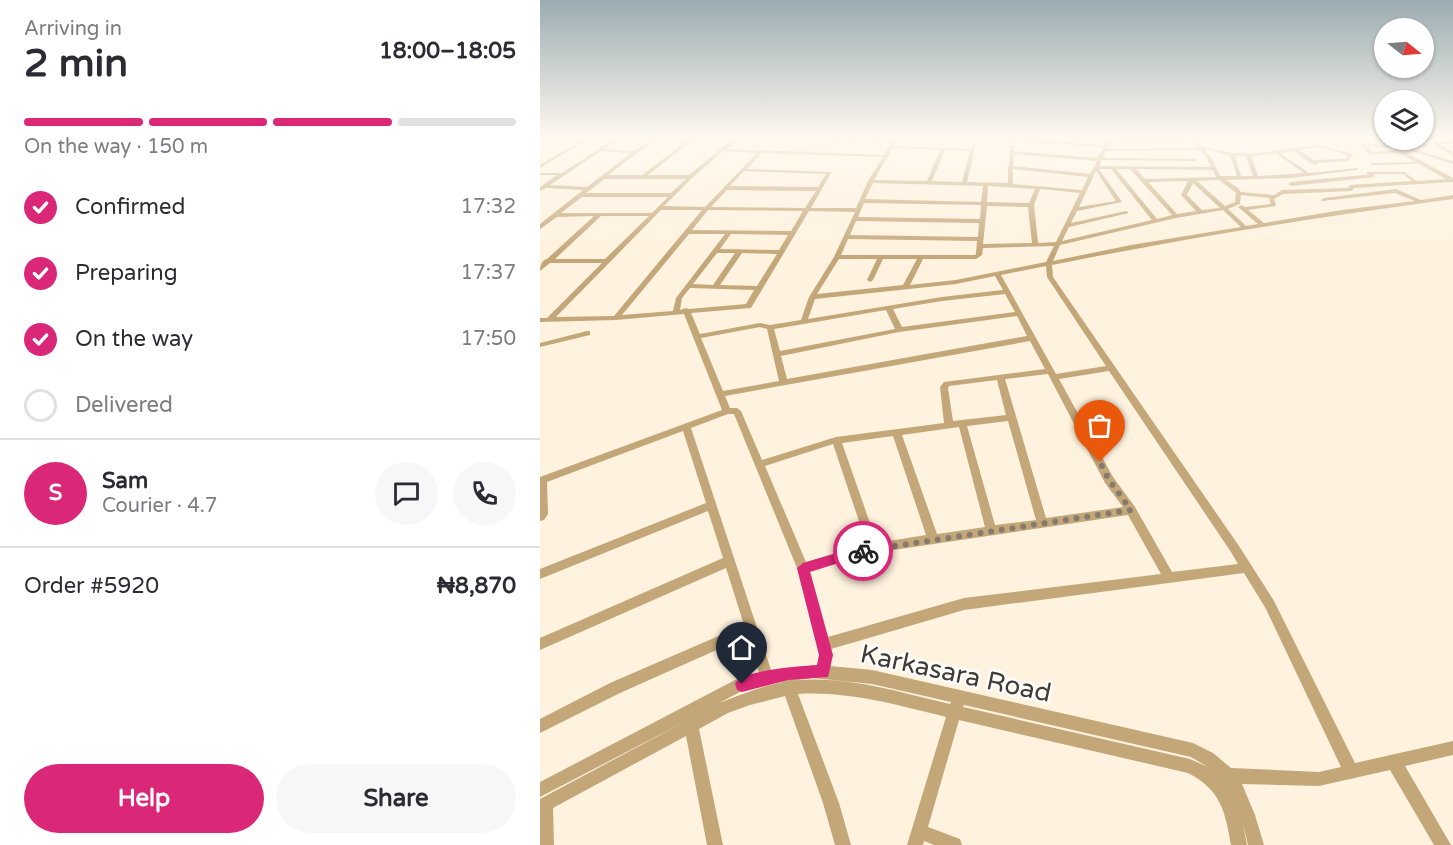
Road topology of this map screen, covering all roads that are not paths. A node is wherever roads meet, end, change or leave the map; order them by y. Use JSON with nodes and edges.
{"nodes":[{"id":1,"x":559,"y":176,"type":"edge"},
{"id":2,"x":627,"y":176,"type":"edge"},
{"id":3,"x":664,"y":176,"type":"edge"},
{"id":4,"x":738,"y":176,"type":"edge"},
{"id":5,"x":828,"y":176,"type":"edge"},
{"id":6,"x":874,"y":176,"type":"edge"},
{"id":7,"x":932,"y":176,"type":"edge"},
{"id":8,"x":966,"y":176,"type":"edge"},
{"id":9,"x":1010,"y":176,"type":"edge"},
{"id":10,"x":1090,"y":176,"type":"edge"},
{"id":11,"x":1101,"y":176,"type":"edge"},
{"id":12,"x":1120,"y":176,"type":"edge"},
{"id":13,"x":1140,"y":176,"type":"edge"},
{"id":14,"x":1230,"y":176,"type":"edge"},
{"id":15,"x":1281,"y":176,"type":"edge"},
{"id":16,"x":1333,"y":176,"type":"edge"},
{"id":17,"x":1358,"y":176,"type":"edge"},
{"id":18,"x":1409,"y":176,"type":"edge"},
{"id":19,"x":605,"y":177,"type":"joint"},
{"id":20,"x":690,"y":177,"type":"joint"},
{"id":21,"x":1218,"y":177,"type":"junction"},
{"id":22,"x":1192,"y":179,"type":"junction"},
{"id":23,"x":1336,"y":179,"type":"junction"},
{"id":24,"x":1453,"y":180,"type":"edge"},
{"id":25,"x":871,"y":181,"type":"junction"},
{"id":26,"x":1144,"y":181,"type":"junction"},
{"id":27,"x":1415,"y":181,"type":"junction"},
{"id":28,"x":929,"y":183,"type":"junction"},
{"id":29,"x":964,"y":183,"type":"junction"},
{"id":30,"x":986,"y":184,"type":"junction"},
{"id":31,"x":1291,"y":184,"type":"junction"},
{"id":32,"x":1300,"y":184,"type":"junction"},
{"id":33,"x":1010,"y":185,"type":"junction"},
{"id":34,"x":542,"y":188,"type":"edge"},
{"id":35,"x":727,"y":188,"type":"junction"},
{"id":36,"x":1038,"y":188,"type":"junction"},
{"id":37,"x":1351,"y":188,"type":"junction"},
{"id":38,"x":589,"y":189,"type":"junction"},
{"id":39,"x":819,"y":189,"type":"junction"},
{"id":40,"x":1309,"y":190,"type":"junction"},
{"id":41,"x":1300,"y":191,"type":"junction"},
{"id":42,"x":1083,"y":192,"type":"junction"},
{"id":43,"x":1239,"y":193,"type":"junction"},
{"id":44,"x":582,"y":195,"type":"junction"},
{"id":45,"x":672,"y":195,"type":"junction"},
{"id":46,"x":1364,"y":196,"type":"junction"},
{"id":47,"x":1271,"y":197,"type":"junction"},
{"id":48,"x":1453,"y":197,"type":"edge"},
{"id":49,"x":1324,"y":200,"type":"junction"},
{"id":50,"x":1419,"y":200,"type":"junction"},
{"id":51,"x":863,"y":201,"type":"junction"},
{"id":52,"x":1119,"y":202,"type":"junction"},
{"id":53,"x":982,"y":203,"type":"junction"},
{"id":54,"x":1237,"y":204,"type":"junction"},
{"id":55,"x":1030,"y":205,"type":"junction"},
{"id":56,"x":658,"y":208,"type":"junction"},
{"id":57,"x":707,"y":208,"type":"junction"},
{"id":58,"x":1222,"y":209,"type":"junction"},
{"id":59,"x":1243,"y":209,"type":"junction"},
{"id":60,"x":807,"y":210,"type":"junction"},
{"id":61,"x":859,"y":210,"type":"junction"},
{"id":62,"x":1074,"y":210,"type":"junction"},
{"id":63,"x":1200,"y":212,"type":"junction"},
{"id":64,"x":1342,"y":212,"type":"junction"},
{"id":65,"x":1126,"y":213,"type":"junction"},
{"id":66,"x":651,"y":214,"type":"junction"},
{"id":67,"x":555,"y":215,"type":"junction"},
{"id":68,"x":599,"y":215,"type":"junction"},
{"id":69,"x":1176,"y":216,"type":"junction"},
{"id":70,"x":855,"y":219,"type":"junction"},
{"id":71,"x":1155,"y":220,"type":"junction"},
{"id":72,"x":980,"y":221,"type":"junction"},
{"id":73,"x":1263,"y":225,"type":"junction"},
{"id":74,"x":1066,"y":226,"type":"junction"},
{"id":75,"x":1134,"y":226,"type":"junction"},
{"id":76,"x":540,"y":227,"type":"edge"},
{"id":77,"x":1244,"y":228,"type":"junction"},
{"id":78,"x":688,"y":232,"type":"junction"},
{"id":79,"x":730,"y":232,"type":"junction"},
{"id":80,"x":792,"y":233,"type":"junction"},
{"id":81,"x":846,"y":237,"type":"junction"},
{"id":82,"x":979,"y":242,"type":"junction"},
{"id":83,"x":1058,"y":244,"type":"junction"},
{"id":84,"x":1035,"y":245,"type":"junction"},
{"id":85,"x":716,"y":251,"type":"junction"},
{"id":86,"x":740,"y":251,"type":"junction"},
{"id":87,"x":781,"y":252,"type":"junction"},
{"id":88,"x":837,"y":257,"type":"junction"},
{"id":89,"x":881,"y":257,"type":"junction"},
{"id":90,"x":921,"y":257,"type":"junction"},
{"id":91,"x":540,"y":261,"type":"edge"},
{"id":92,"x":549,"y":261,"type":"junction"},
{"id":93,"x":605,"y":261,"type":"junction"},
{"id":94,"x":1049,"y":262,"type":"junction"},
{"id":95,"x":540,"y":269,"type":"edge"},
{"id":96,"x":997,"y":273,"type":"junction"},
{"id":97,"x":870,"y":280,"type":"dead end"},
{"id":98,"x":688,"y":286,"type":"junction"},
{"id":99,"x":715,"y":287,"type":"junction"},
{"id":100,"x":759,"y":288,"type":"junction"},
{"id":101,"x":905,"y":288,"type":"junction"},
{"id":102,"x":1006,"y":292,"type":"junction"},
{"id":103,"x":813,"y":297,"type":"junction"},
{"id":104,"x":889,"y":308,"type":"junction"},
{"id":105,"x":676,"y":310,"type":"junction"},
{"id":106,"x":686,"y":310,"type":"junction"},
{"id":107,"x":1017,"y":314,"type":"junction"},
{"id":108,"x":616,"y":318,"type":"junction"},
{"id":109,"x":540,"y":320,"type":"edge"},
{"id":110,"x":549,"y":320,"type":"junction"},
{"id":111,"x":804,"y":321,"type":"junction"},
{"id":112,"x":770,"y":327,"type":"junction"},
{"id":113,"x":900,"y":330,"type":"junction"},
{"id":114,"x":587,"y":333,"type":"dead end"},
{"id":115,"x":696,"y":337,"type":"junction"},
{"id":116,"x":1031,"y":338,"type":"junction"},
{"id":117,"x":540,"y":345,"type":"edge"},
{"id":118,"x":777,"y":354,"type":"junction"},
{"id":119,"x":1110,"y":368,"type":"junction"},
{"id":120,"x":1052,"y":374,"type":"junction"},
{"id":121,"x":1000,"y":378,"type":"junction"},
{"id":122,"x":783,"y":382,"type":"junction"},
{"id":123,"x":720,"y":393,"type":"junction"},
{"id":124,"x":727,"y":411,"type":"junction"},
{"id":125,"x":1011,"y":417,"type":"junction"},
{"id":126,"x":962,"y":423,"type":"junction"},
{"id":127,"x":949,"y":424,"type":"junction"},
{"id":128,"x":686,"y":426,"type":"junction"},
{"id":129,"x":896,"y":432,"type":"junction"},
{"id":130,"x":836,"y":440,"type":"junction"},
{"id":131,"x":760,"y":464,"type":"junction"},
{"id":132,"x":541,"y":480,"type":"edge"},
{"id":133,"x":711,"y":505,"type":"junction"},
{"id":134,"x":1131,"y":510,"type":"junction"},
{"id":135,"x":540,"y":517,"type":"edge"},
{"id":136,"x":1042,"y":522,"type":"junction"},
{"id":137,"x":991,"y":530,"type":"junction"},
{"id":138,"x":933,"y":539,"type":"junction"},
{"id":139,"x":873,"y":548,"type":"junction"},
{"id":140,"x":729,"y":561,"type":"junction"},
{"id":141,"x":803,"y":568,"type":"junction"},
{"id":142,"x":1247,"y":568,"type":"junction"},
{"id":143,"x":540,"y":574,"type":"edge"},
{"id":144,"x":1169,"y":578,"type":"junction"},
{"id":145,"x":752,"y":628,"type":"junction"},
{"id":146,"x":540,"y":644,"type":"edge"},
{"id":147,"x":823,"y":645,"type":"junction"},
{"id":148,"x":823,"y":672,"type":"junction"},
{"id":149,"x":767,"y":677,"type":"junction"},
{"id":150,"x":789,"y":688,"type":"junction"},
{"id":151,"x":958,"y":697,"type":"junction"},
{"id":152,"x":954,"y":712,"type":"junction"},
{"id":153,"x":691,"y":725,"type":"junction"},
{"id":154,"x":540,"y":726,"type":"edge"},
{"id":155,"x":1453,"y":748,"type":"edge"},
{"id":156,"x":1394,"y":762,"type":"junction"},
{"id":157,"x":1351,"y":771,"type":"junction"},
{"id":158,"x":1209,"y":775,"type":"junction"},
{"id":159,"x":1228,"y":776,"type":"junction"},
{"id":160,"x":542,"y":800,"type":"edge"},
{"id":161,"x":917,"y":838,"type":"edge"},
{"id":162,"x":546,"y":845,"type":"edge"},
{"id":163,"x":715,"y":845,"type":"edge"},
{"id":164,"x":843,"y":845,"type":"edge"},
{"id":165,"x":954,"y":845,"type":"edge"},
{"id":166,"x":1239,"y":845,"type":"edge"},
{"id":167,"x":1256,"y":845,"type":"edge"},
{"id":168,"x":1443,"y":845,"type":"edge"}],
"edges":[{"from":1,"to":34,"type":"street"},
{"from":2,"to":19,"type":"street"},
{"from":3,"to":20,"type":"street"},
{"from":4,"to":35,"type":"street"},
{"from":5,"to":39,"type":"street"},
{"from":6,"to":25,"type":"street"},
{"from":7,"to":28,"type":"street"},
{"from":8,"to":29,"type":"street"},
{"from":9,"to":33,"type":"street"},
{"from":10,"to":42,"type":"street"},
{"from":11,"to":52,"type":"street"},
{"from":12,"to":71,"type":"street"},
{"from":13,"to":26,"type":"street"},
{"from":14,"to":21,"type":"street"},
{"from":15,"to":31,"type":"street"},
{"from":16,"to":23,"type":"street"},
{"from":17,"to":23,"type":"street"},
{"from":18,"to":27,"type":"street"},
{"from":19,"to":38,"type":"street"},
{"from":20,"to":45,"type":"street"},
{"from":21,"to":22,"type":"street"},
{"from":21,"to":43,"type":"street"},
{"from":22,"to":26,"type":"street"},
{"from":22,"to":58,"type":"street"},
{"from":22,"to":63,"type":"street"},
{"from":23,"to":32,"type":"street"},
{"from":23,"to":37,"type":"street"},
{"from":24,"to":27,"type":"street"},
{"from":25,"to":28,"type":"street"},
{"from":25,"to":51,"type":"street"},
{"from":26,"to":69,"type":"street"},
{"from":27,"to":37,"type":"street"},
{"from":28,"to":29,"type":"street"},
{"from":29,"to":30,"type":"street"},
{"from":30,"to":33,"type":"street"},
{"from":30,"to":53,"type":"street"},
{"from":31,"to":32,"type":"street"},
{"from":31,"to":41,"type":"street"},
{"from":32,"to":40,"type":"street"},
{"from":33,"to":36,"type":"street"},
{"from":34,"to":38,"type":"street"},
{"from":35,"to":39,"type":"street"},
{"from":35,"to":57,"type":"street"},
{"from":36,"to":42,"type":"street"},
{"from":36,"to":55,"type":"street"},
{"from":37,"to":40,"type":"street"},
{"from":37,"to":46,"type":"street"},
{"from":38,"to":44,"type":"street"},
{"from":39,"to":60,"type":"street"},
{"from":40,"to":41,"type":"street"},
{"from":40,"to":49,"type":"street"},
{"from":41,"to":47,"type":"street"},
{"from":42,"to":62,"type":"street"},
{"from":43,"to":47,"type":"street"},
{"from":43,"to":54,"type":"street"},
{"from":44,"to":45,"type":"street"},
{"from":44,"to":67,"type":"street"},
{"from":45,"to":56,"type":"street"},
{"from":46,"to":49,"type":"street"},
{"from":46,"to":50,"type":"street"},
{"from":47,"to":59,"type":"street"},
{"from":48,"to":50,"type":"street"},
{"from":49,"to":64,"type":"street"},
{"from":50,"to":64,"type":"street"},
{"from":51,"to":53,"type":"street"},
{"from":51,"to":61,"type":"street"},
{"from":52,"to":62,"type":"street"},
{"from":52,"to":65,"type":"street"},
{"from":53,"to":55,"type":"street"},
{"from":53,"to":72,"type":"street"},
{"from":54,"to":58,"type":"street"},
{"from":54,"to":59,"type":"street"},
{"from":55,"to":84,"type":"street"},
{"from":56,"to":57,"type":"street"},
{"from":56,"to":66,"type":"street"},
{"from":57,"to":60,"type":"street"},
{"from":57,"to":78,"type":"street"},
{"from":58,"to":63,"type":"street"},
{"from":58,"to":77,"type":"street"},
{"from":59,"to":73,"type":"street"},
{"from":60,"to":61,"type":"street"},
{"from":60,"to":80,"type":"street"},
{"from":61,"to":70,"type":"street"},
{"from":62,"to":74,"type":"street"},
{"from":63,"to":69,"type":"street"},
{"from":64,"to":73,"type":"street"},
{"from":65,"to":74,"type":"street"},
{"from":65,"to":75,"type":"street"},
{"from":66,"to":68,"type":"street"},
{"from":66,"to":93,"type":"street"},
{"from":67,"to":68,"type":"street"},
{"from":67,"to":76,"type":"street"},
{"from":68,"to":92,"type":"street"},
{"from":69,"to":71,"type":"street"},
{"from":70,"to":72,"type":"street"},
{"from":70,"to":81,"type":"street"},
{"from":71,"to":75,"type":"street"},
{"from":72,"to":82,"type":"street"},
{"from":73,"to":77,"type":"street"},
{"from":74,"to":83,"type":"street"},
{"from":75,"to":83,"type":"street"},
{"from":77,"to":94,"type":"street"},
{"from":78,"to":79,"type":"street"},
{"from":78,"to":108,"type":"street"},
{"from":79,"to":80,"type":"street"},
{"from":79,"to":85,"type":"street"},
{"from":80,"to":87,"type":"street"},
{"from":81,"to":82,"type":"street"},
{"from":81,"to":88,"type":"street"},
{"from":82,"to":84,"type":"street"},
{"from":82,"to":90,"type":"street"},
{"from":83,"to":84,"type":"street"},
{"from":83,"to":94,"type":"street"},
{"from":85,"to":86,"type":"street"},
{"from":85,"to":98,"type":"street"},
{"from":86,"to":87,"type":"street"},
{"from":86,"to":99,"type":"street"},
{"from":87,"to":100,"type":"street"},
{"from":88,"to":89,"type":"street"},
{"from":88,"to":103,"type":"street"},
{"from":89,"to":90,"type":"street"},
{"from":89,"to":97,"type":"street"},
{"from":90,"to":101,"type":"street"},
{"from":91,"to":92,"type":"street"},
{"from":92,"to":93,"type":"street"},
{"from":92,"to":95,"type":"street"},
{"from":93,"to":110,"type":"street"},
{"from":94,"to":96,"type":"street"},
{"from":94,"to":119,"type":"street"},
{"from":96,"to":101,"type":"street"},
{"from":96,"to":102,"type":"street"},
{"from":98,"to":99,"type":"street"},
{"from":98,"to":105,"type":"street"},
{"from":99,"to":100,"type":"street"},
{"from":100,"to":106,"type":"street"},
{"from":101,"to":103,"type":"street"},
{"from":102,"to":104,"type":"street"},
{"from":102,"to":107,"type":"street"},
{"from":103,"to":111,"type":"street"},
{"from":104,"to":111,"type":"street"},
{"from":104,"to":113,"type":"street"},
{"from":105,"to":106,"type":"street"},
{"from":105,"to":108,"type":"street"},
{"from":106,"to":115,"type":"street"},
{"from":107,"to":113,"type":"street"},
{"from":107,"to":116,"type":"street"},
{"from":108,"to":110,"type":"street"},
{"from":109,"to":110,"type":"street"},
{"from":111,"to":112,"type":"street"},
{"from":112,"to":115,"type":"street"},
{"from":112,"to":118,"type":"street"},
{"from":113,"to":118,"type":"street"},
{"from":114,"to":117,"type":"street"},
{"from":115,"to":123,"type":"street"},
{"from":116,"to":120,"type":"street"},
{"from":116,"to":122,"type":"street"},
{"from":118,"to":122,"type":"street"},
{"from":119,"to":120,"type":"street"},
{"from":119,"to":142,"type":"street"},
{"from":120,"to":121,"type":"street"},
{"from":120,"to":134,"type":"street"},
{"from":121,"to":125,"type":"street"},
{"from":121,"to":127,"type":"street"},
{"from":122,"to":123,"type":"street"},
{"from":123,"to":124,"type":"street"},
{"from":124,"to":128,"type":"street"},
{"from":124,"to":131,"type":"street"},
{"from":125,"to":126,"type":"street"},
{"from":125,"to":136,"type":"street"},
{"from":126,"to":127,"type":"street"},
{"from":126,"to":137,"type":"street"},
{"from":127,"to":129,"type":"street"},
{"from":128,"to":132,"type":"street"},
{"from":128,"to":133,"type":"street"},
{"from":129,"to":130,"type":"street"},
{"from":129,"to":138,"type":"street"},
{"from":130,"to":131,"type":"street"},
{"from":130,"to":139,"type":"street"},
{"from":131,"to":141,"type":"street"},
{"from":132,"to":135,"type":"street"},
{"from":133,"to":140,"type":"street"},
{"from":133,"to":143,"type":"street"},
{"from":134,"to":136,"type":"street"},
{"from":134,"to":144,"type":"street"},
{"from":136,"to":137,"type":"street"},
{"from":137,"to":138,"type":"street"},
{"from":138,"to":139,"type":"street"},
{"from":139,"to":141,"type":"street"},
{"from":140,"to":145,"type":"street"},
{"from":140,"to":146,"type":"street"},
{"from":141,"to":147,"type":"street"},
{"from":142,"to":144,"type":"street"},
{"from":142,"to":157,"type":"street"},
{"from":144,"to":147,"type":"street"},
{"from":145,"to":149,"type":"street"},
{"from":145,"to":154,"type":"street"},
{"from":147,"to":148,"type":"street"},
{"from":148,"to":149,"type":"street","name":"Karkasara Road"},
{"from":148,"to":151,"type":"street","name":"Karkasara Road"},
{"from":149,"to":160,"type":"street","name":"Karkasara Road"},
{"from":150,"to":152,"type":"street","name":"Karkasara Road"},
{"from":150,"to":153,"type":"street","name":"Karkasara Road"},
{"from":150,"to":164,"type":"street"},
{"from":151,"to":152,"type":"street"},
{"from":151,"to":159,"type":"street","name":"Karkasara Road"},
{"from":152,"to":158,"type":"street","name":"Karkasara Road"},
{"from":152,"to":161,"type":"street"},
{"from":153,"to":160,"type":"street","name":"Karkasara Road"},
{"from":153,"to":163,"type":"street"},
{"from":155,"to":156,"type":"street"},
{"from":156,"to":157,"type":"street"},
{"from":156,"to":168,"type":"street"},
{"from":157,"to":159,"type":"street"},
{"from":158,"to":159,"type":"street"},
{"from":158,"to":166,"type":"street","name":"Karkasara Road"},
{"from":159,"to":167,"type":"street","name":"Karkasara Road"},
{"from":160,"to":162,"type":"street"},
{"from":161,"to":165,"type":"street"}]}
